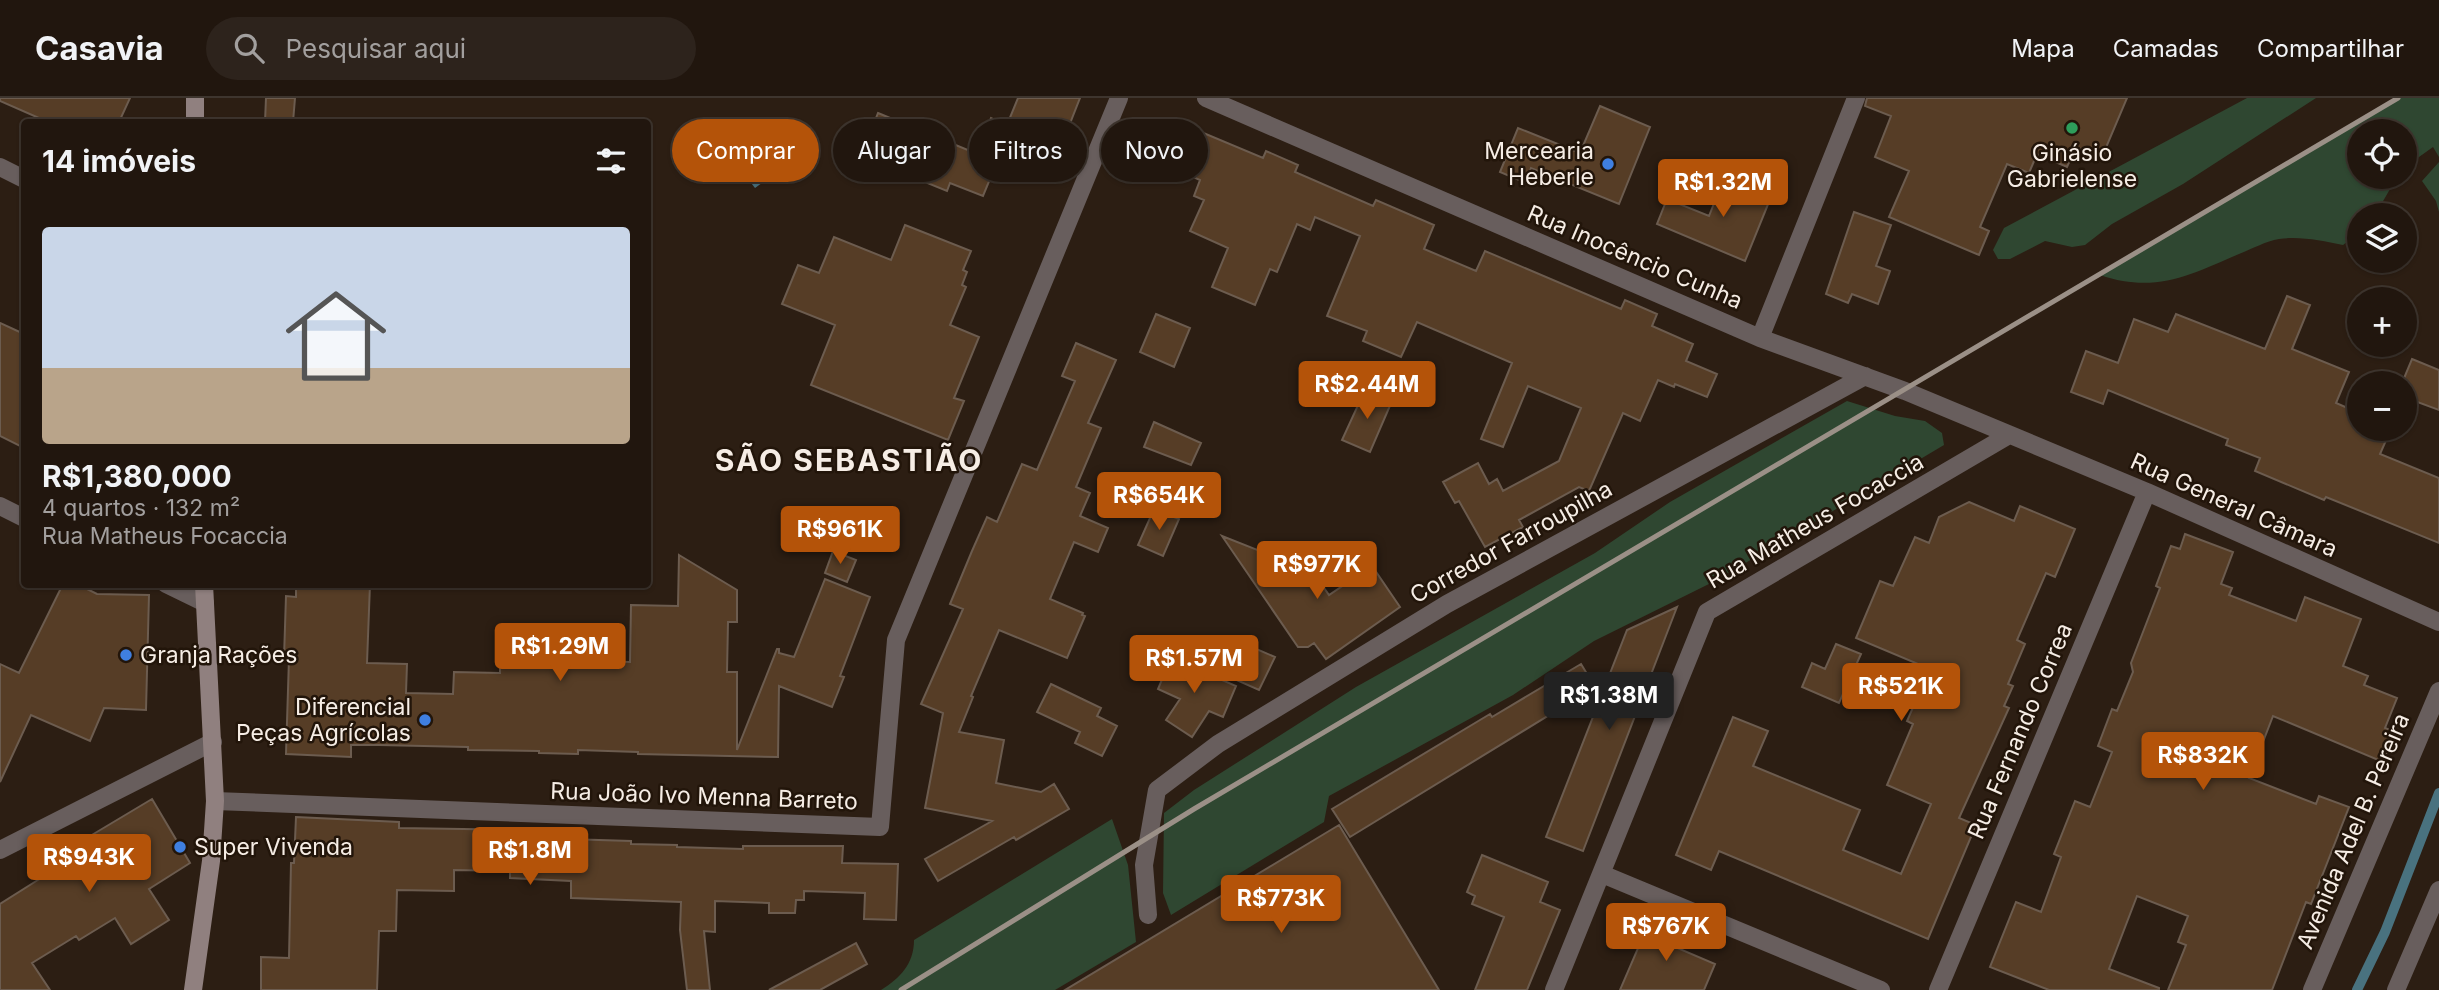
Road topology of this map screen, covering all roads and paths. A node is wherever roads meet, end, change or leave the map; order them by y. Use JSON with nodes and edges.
{"nodes":[{"id":1,"x":195,"y":98,"type":"edge"},
{"id":2,"x":1119,"y":98,"type":"edge"},
{"id":3,"x":1206,"y":98,"type":"edge"},
{"id":4,"x":1856,"y":98,"type":"edge"},
{"id":5,"x":195,"y":119,"type":"edge"},
{"id":6,"x":0,"y":167,"type":"edge"},
{"id":7,"x":21,"y":177,"type":"edge"},
{"id":8,"x":1760,"y":338,"type":"junction"},
{"id":9,"x":1865,"y":376,"type":"junction"},
{"id":10,"x":2009,"y":435,"type":"junction"},
{"id":11,"x":2147,"y":492,"type":"junction"},
{"id":12,"x":0,"y":506,"type":"edge"},
{"id":13,"x":21,"y":516,"type":"edge"},
{"id":14,"x":174,"y":588,"type":"edge"},
{"id":15,"x":204,"y":588,"type":"edge"},
{"id":16,"x":205,"y":603,"type":"junction"},
{"id":17,"x":2439,"y":622,"type":"edge"},
{"id":18,"x":2439,"y":691,"type":"edge"},
{"id":19,"x":213,"y":742,"type":"junction"},
{"id":20,"x":215,"y":801,"type":"junction"},
{"id":21,"x":0,"y":850,"type":"edge"},
{"id":22,"x":1602,"y":874,"type":"junction"},
{"id":23,"x":2439,"y":890,"type":"edge"},
{"id":24,"x":1148,"y":915,"type":"dead end"},
{"id":25,"x":193,"y":990,"type":"edge"},
{"id":26,"x":1555,"y":990,"type":"edge"},
{"id":27,"x":1881,"y":990,"type":"edge"},
{"id":28,"x":1938,"y":990,"type":"edge"},
{"id":29,"x":2312,"y":990,"type":"edge"},
{"id":30,"x":2396,"y":990,"type":"edge"}],
"edges":[{"from":1,"to":5,"type":"main road"},
{"from":2,"to":20,"type":"street","name":"Rua João Ivo Menna Barreto"},
{"from":3,"to":8,"type":"street","name":"Rua Inocêncio Cunha"},
{"from":4,"to":8,"type":"street"},
{"from":6,"to":7,"type":"street"},
{"from":8,"to":9,"type":"street","name":"Rua Inocêncio Cunha"},
{"from":9,"to":10,"type":"street","name":"Rua Inocêncio Cunha"},
{"from":9,"to":24,"type":"street","name":"Corredor Farroupilha"},
{"from":10,"to":11,"type":"street","name":"Rua General Câmara"},
{"from":10,"to":22,"type":"street","name":"Rua Matheus Focaccia"},
{"from":11,"to":17,"type":"street","name":"Rua General Câmara"},
{"from":11,"to":28,"type":"street","name":"Rua Fernando Correa"},
{"from":12,"to":13,"type":"street"},
{"from":14,"to":16,"type":"street"},
{"from":15,"to":16,"type":"main road"},
{"from":16,"to":19,"type":"main road"},
{"from":18,"to":29,"type":"street","name":"Avenida Adel B. Pereira"},
{"from":19,"to":20,"type":"main road"},
{"from":19,"to":21,"type":"street"},
{"from":20,"to":25,"type":"main road"},
{"from":22,"to":26,"type":"street","name":"Rua Matheus Focaccia"},
{"from":22,"to":27,"type":"street"},
{"from":23,"to":30,"type":"street"}]}
